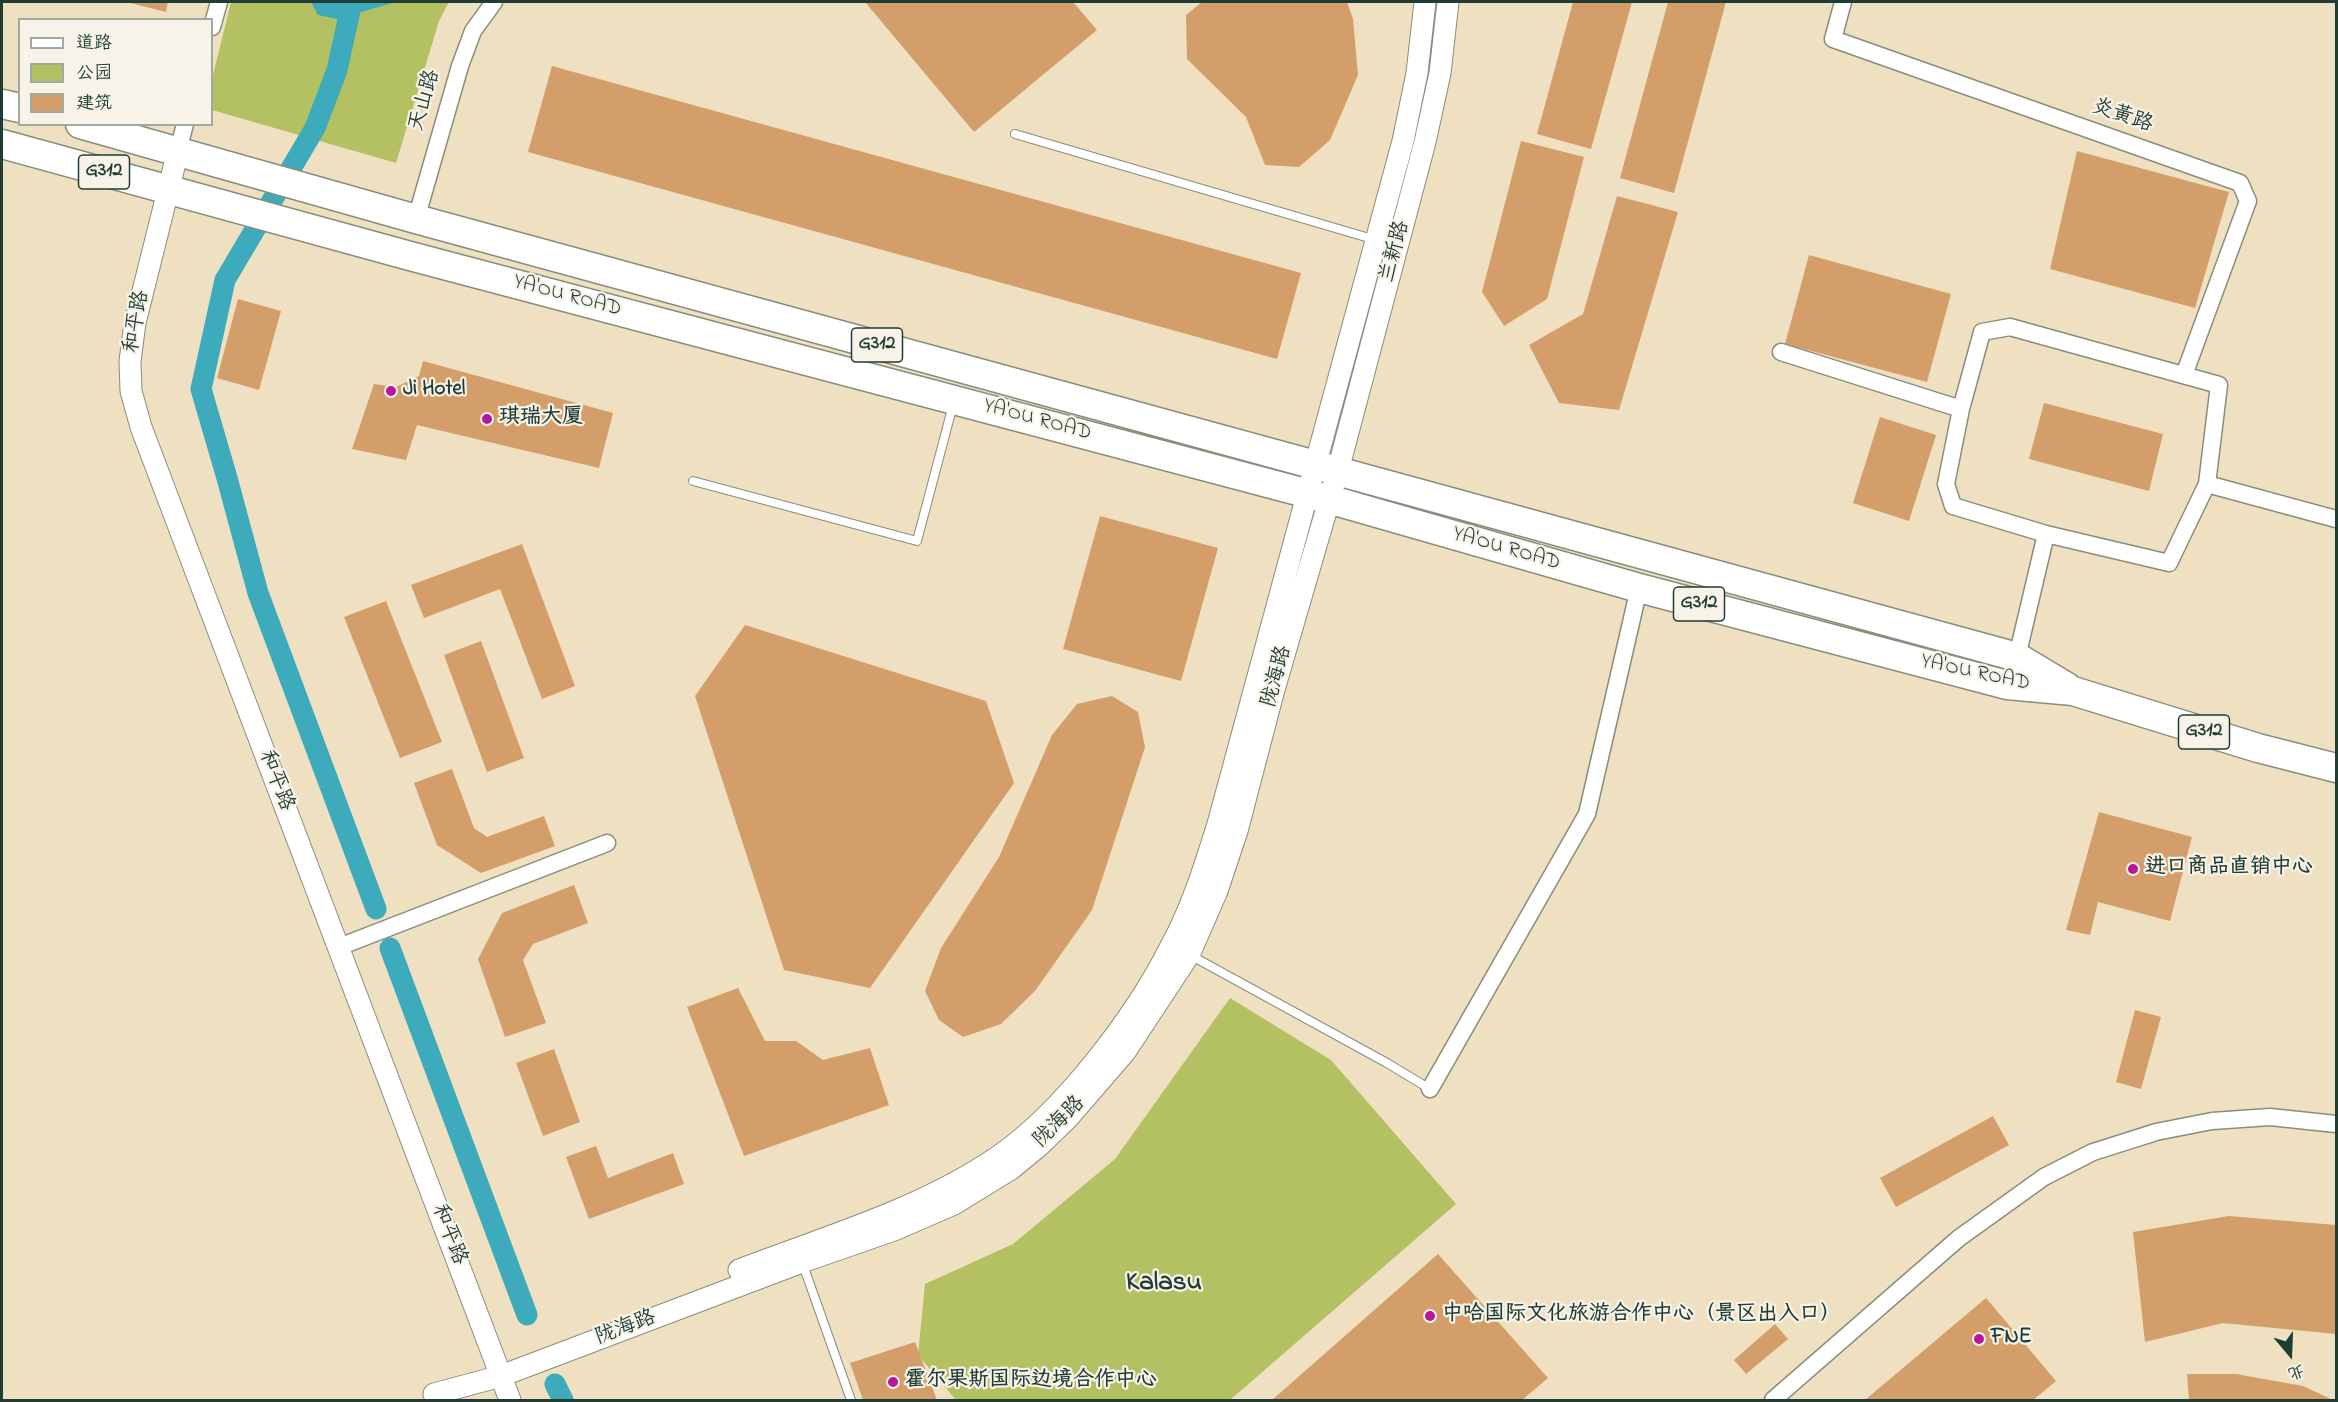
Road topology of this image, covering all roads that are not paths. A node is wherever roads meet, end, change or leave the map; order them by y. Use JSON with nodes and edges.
{"nodes":[{"id":1,"x":219,"y":2,"type":"edge"},
{"id":2,"x":494,"y":2,"type":"edge"},
{"id":3,"x":1425,"y":2,"type":"edge"},
{"id":4,"x":1448,"y":2,"type":"edge"},
{"id":5,"x":1843,"y":2,"type":"edge"},
{"id":6,"x":213,"y":23,"type":"edge"},
{"id":7,"x":2,"y":104,"type":"edge"},
{"id":8,"x":18,"y":108,"type":"edge"},
{"id":9,"x":94,"y":126,"type":"edge"},
{"id":10,"x":1014,"y":134,"type":"dead end"},
{"id":11,"x":181,"y":138,"type":"edge"},
{"id":12,"x":2,"y":144,"type":"edge"},
{"id":13,"x":167,"y":190,"type":"junction"},
{"id":14,"x":416,"y":219,"type":"junction"},
{"id":15,"x":1376,"y":240,"type":"junction"},
{"id":16,"x":1399,"y":244,"type":"junction"},
{"id":17,"x":1781,"y":352,"type":"dead end"},
{"id":18,"x":2184,"y":375,"type":"junction"},
{"id":19,"x":955,"y":399,"type":"junction"},
{"id":20,"x":1961,"y":409,"type":"junction"},
{"id":21,"x":1326,"y":468,"type":"junction"},
{"id":22,"x":693,"y":481,"type":"dead end"},
{"id":23,"x":2207,"y":484,"type":"junction"},
{"id":24,"x":1317,"y":497,"type":"junction"},
{"id":25,"x":2337,"y":519,"type":"edge"},
{"id":26,"x":2046,"y":534,"type":"junction"},
{"id":27,"x":1639,"y":588,"type":"junction"},
{"id":28,"x":2017,"y":657,"type":"junction"},
{"id":29,"x":2073,"y":691,"type":"junction"},
{"id":30,"x":2337,"y":768,"type":"edge"},
{"id":31,"x":607,"y":843,"type":"dead end"},
{"id":32,"x":339,"y":947,"type":"junction"},
{"id":33,"x":1180,"y":951,"type":"junction"},
{"id":34,"x":1430,"y":1089,"type":"joint"},
{"id":35,"x":2337,"y":1124,"type":"edge"},
{"id":36,"x":802,"y":1262,"type":"junction"},
{"id":37,"x":499,"y":1369,"type":"junction"},
{"id":38,"x":425,"y":1397,"type":"edge"},
{"id":39,"x":510,"y":1401,"type":"edge"},
{"id":40,"x":851,"y":1401,"type":"edge"},
{"id":41,"x":1773,"y":1401,"type":"edge"}],
"edges":[{"from":1,"to":6,"type":"street"},
{"from":2,"to":14,"type":"street","name":"天山路"},
{"from":3,"to":15,"type":"street","name":"兰新路"},
{"from":4,"to":16,"type":"street","name":"兰新路"},
{"from":5,"to":18,"type":"street","name":"炎黄路"},
{"from":7,"to":8,"type":"highway"},
{"from":9,"to":11,"type":"highway","name":"YA'OU ROAD","number":"G312"},
{"from":10,"to":15,"type":"lane"},
{"from":11,"to":13,"type":"street","name":"和平路"},
{"from":11,"to":14,"type":"highway","name":"YA'OU ROAD","number":"G312"},
{"from":12,"to":13,"type":"highway","name":"YA'OU ROAD","number":"G312"},
{"from":13,"to":19,"type":"highway","name":"YA'OU ROAD","number":"G312"},
{"from":13,"to":32,"type":"street","name":"和平路"},
{"from":14,"to":21,"type":"highway","name":"YA'OU ROAD","number":"G312"},
{"from":15,"to":16,"type":"lane"},
{"from":15,"to":21,"type":"street","name":"兰新路"},
{"from":16,"to":21,"type":"street","name":"兰新路"},
{"from":17,"to":20,"type":"street"},
{"from":18,"to":20,"type":"street"},
{"from":18,"to":23,"type":"street"},
{"from":19,"to":22,"type":"lane"},
{"from":19,"to":24,"type":"highway","name":"YA'OU ROAD","number":"G312"},
{"from":20,"to":26,"type":"street"},
{"from":21,"to":24,"type":"street","name":"兰新路"},
{"from":21,"to":28,"type":"highway","name":"YA'OU ROAD","number":"G312"},
{"from":23,"to":25,"type":"street"},
{"from":23,"to":26,"type":"street"},
{"from":24,"to":27,"type":"highway","name":"YA'OU ROAD","number":"G312"},
{"from":24,"to":33,"type":"street","name":"陇海路"},
{"from":26,"to":28,"type":"street"},
{"from":27,"to":29,"type":"highway","name":"YA'OU ROAD","number":"G312"},
{"from":27,"to":34,"type":"street"},
{"from":28,"to":29,"type":"highway","name":"YA'OU ROAD","number":"G312"},
{"from":29,"to":30,"type":"highway","name":"YA'OU ROAD","number":"G312"},
{"from":31,"to":32,"type":"street"},
{"from":32,"to":37,"type":"street","name":"和平路"},
{"from":33,"to":34,"type":"lane"},
{"from":33,"to":36,"type":"street","name":"陇海路"},
{"from":33,"to":37,"type":"street","name":"陇海路"},
{"from":35,"to":41,"type":"street"},
{"from":36,"to":37,"type":"street","name":"陇海路"},
{"from":36,"to":40,"type":"lane"},
{"from":37,"to":38,"type":"street","name":"陇海路"},
{"from":37,"to":39,"type":"street","name":"和平路"}]}
